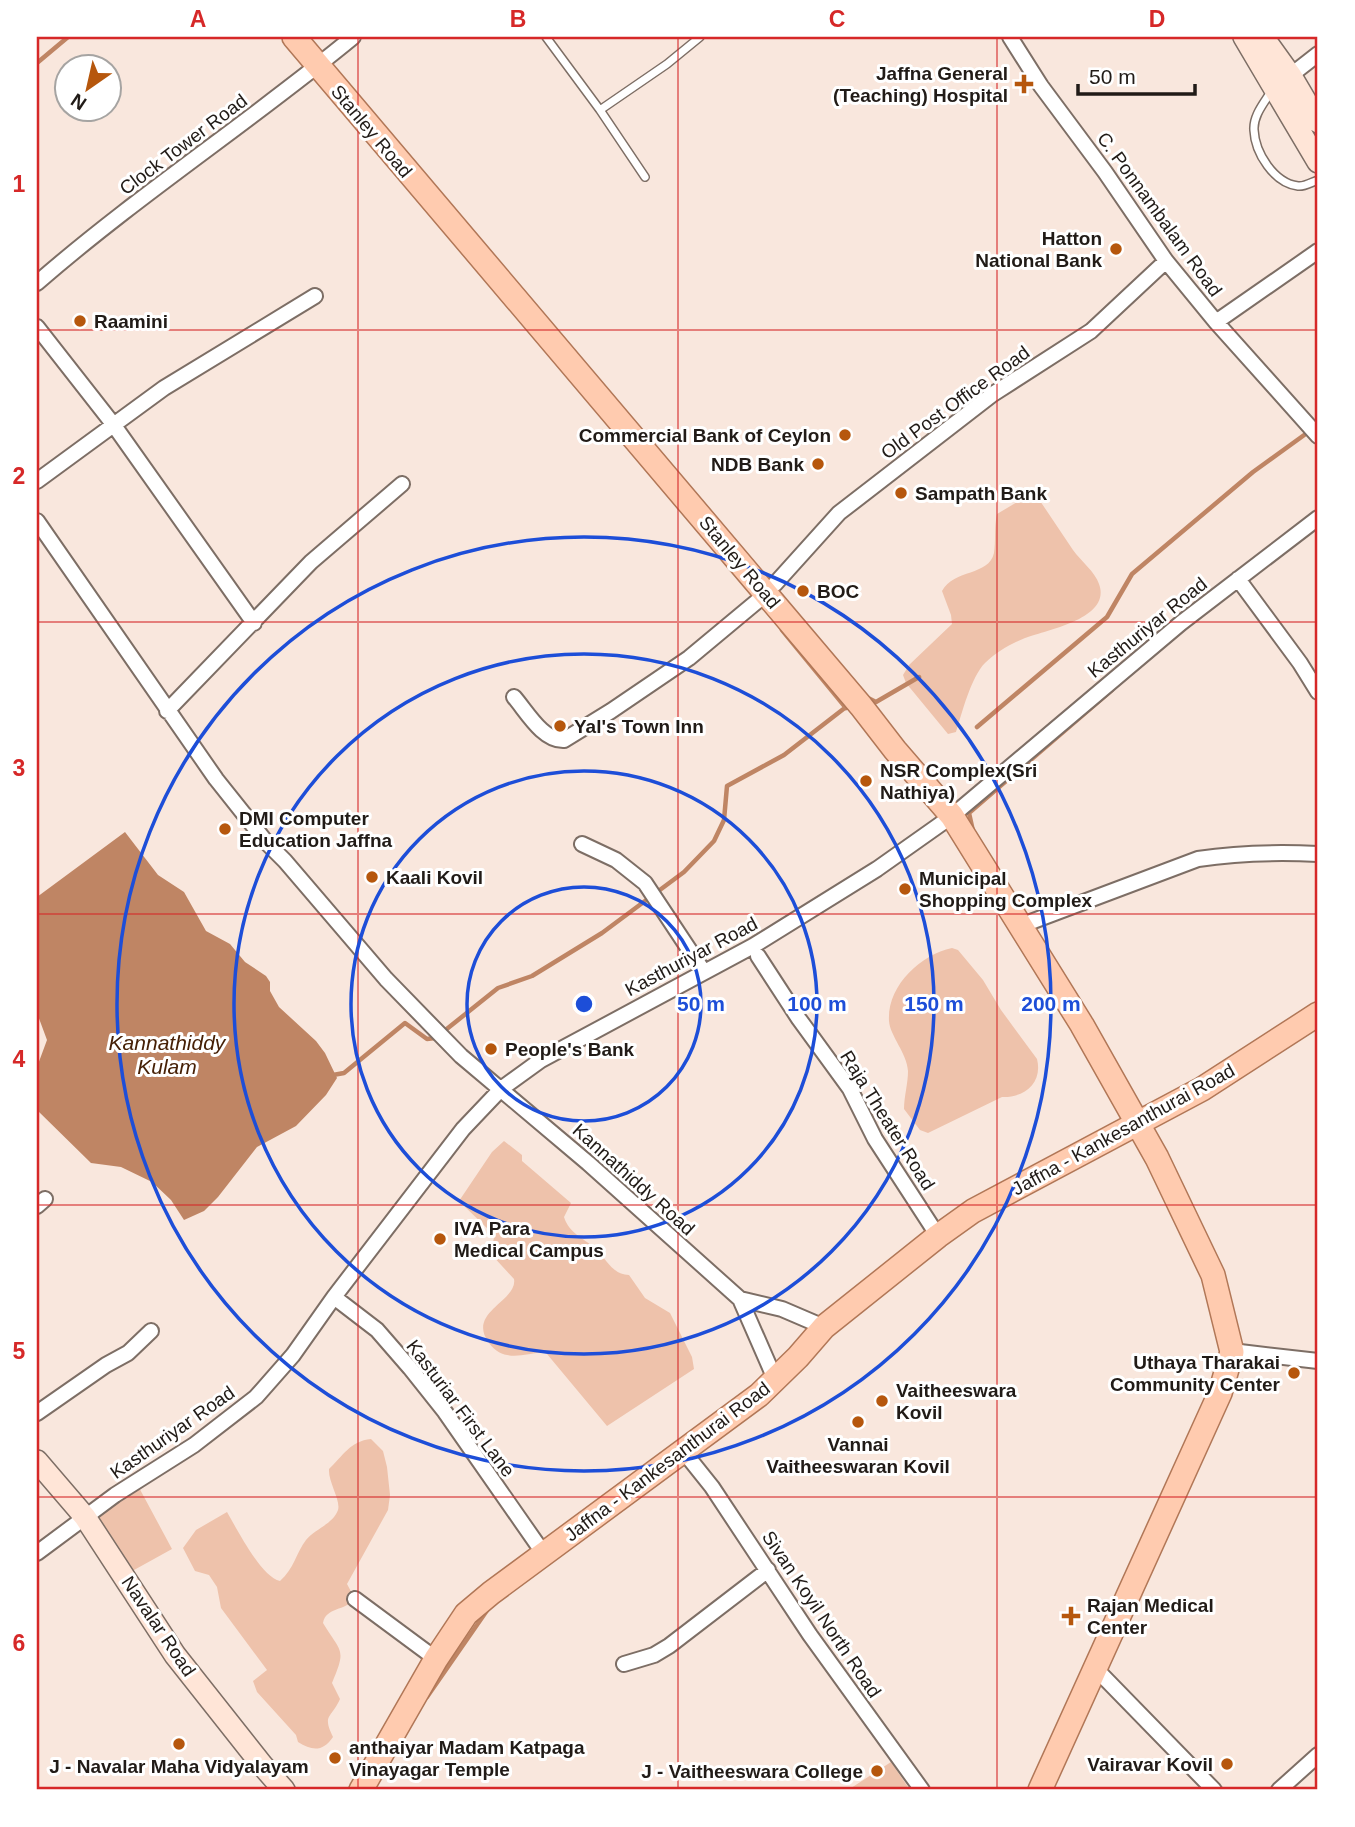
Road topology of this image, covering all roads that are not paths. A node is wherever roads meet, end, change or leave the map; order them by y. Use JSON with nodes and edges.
{"nodes":[{"id":1,"x":294,"y":37,"type":"edge"},
{"id":2,"x":353,"y":37,"type":"edge"},
{"id":3,"x":546,"y":37,"type":"edge"},
{"id":4,"x":699,"y":37,"type":"edge"},
{"id":5,"x":1010,"y":37,"type":"edge"},
{"id":6,"x":1244,"y":37,"type":"edge"},
{"id":7,"x":1263,"y":37,"type":"edge"},
{"id":8,"x":1318,"y":54,"type":"edge"},
{"id":9,"x":318,"y":66,"type":"junction"},
{"id":10,"x":1282,"y":81,"type":"junction"},
{"id":11,"x":600,"y":110,"type":"junction"},
{"id":12,"x":1318,"y":122,"type":"edge"},
{"id":13,"x":1318,"y":162,"type":"edge"},
{"id":14,"x":645,"y":177,"type":"dead end"},
{"id":15,"x":1318,"y":180,"type":"edge"},
{"id":16,"x":1318,"y":251,"type":"edge"},
{"id":17,"x":1166,"y":261,"type":"junction"},
{"id":18,"x":37,"y":283,"type":"edge"},
{"id":19,"x":315,"y":296,"type":"dead end"},
{"id":20,"x":1216,"y":322,"type":"junction"},
{"id":21,"x":37,"y":327,"type":"edge"},
{"id":22,"x":113,"y":424,"type":"junction"},
{"id":23,"x":1318,"y":436,"type":"edge"},
{"id":24,"x":37,"y":481,"type":"edge"},
{"id":25,"x":402,"y":484,"type":"dead end"},
{"id":26,"x":1318,"y":519,"type":"edge"},
{"id":27,"x":37,"y":522,"type":"edge"},
{"id":28,"x":1238,"y":579,"type":"junction"},
{"id":29,"x":770,"y":589,"type":"junction"},
{"id":30,"x":254,"y":623,"type":"junction"},
{"id":31,"x":1318,"y":692,"type":"edge"},
{"id":32,"x":514,"y":697,"type":"dead end"},
{"id":33,"x":167,"y":711,"type":"junction"},
{"id":34,"x":952,"y":816,"type":"junction"},
{"id":35,"x":582,"y":844,"type":"dead end"},
{"id":36,"x":1318,"y":854,"type":"edge"},
{"id":37,"x":1020,"y":926,"type":"junction"},
{"id":38,"x":758,"y":956,"type":"dead end"},
{"id":39,"x":704,"y":972,"type":"junction"},
{"id":40,"x":1318,"y":1014,"type":"edge"},
{"id":41,"x":501,"y":1089,"type":"junction"},
{"id":42,"x":1136,"y":1123,"type":"junction"},
{"id":43,"x":938,"y":1236,"type":"junction"},
{"id":44,"x":334,"y":1297,"type":"junction"},
{"id":45,"x":740,"y":1299,"type":"junction"},
{"id":46,"x":824,"y":1327,"type":"junction"},
{"id":47,"x":151,"y":1331,"type":"dead end"},
{"id":48,"x":1240,"y":1352,"type":"dead end"},
{"id":49,"x":1318,"y":1361,"type":"edge"},
{"id":50,"x":775,"y":1379,"type":"junction"},
{"id":51,"x":37,"y":1413,"type":"edge"},
{"id":52,"x":687,"y":1456,"type":"junction"},
{"id":53,"x":37,"y":1461,"type":"edge"},
{"id":54,"x":85,"y":1517,"type":"junction"},
{"id":55,"x":37,"y":1553,"type":"edge"},
{"id":56,"x":544,"y":1554,"type":"junction"},
{"id":57,"x":768,"y":1570,"type":"junction"},
{"id":58,"x":355,"y":1598,"type":"dead end"},
{"id":59,"x":436,"y":1659,"type":"junction"},
{"id":60,"x":624,"y":1664,"type":"dead end"},
{"id":61,"x":1095,"y":1668,"type":"junction"},
{"id":62,"x":1318,"y":1755,"type":"edge"},
{"id":63,"x":284,"y":1790,"type":"edge"},
{"id":64,"x":361,"y":1790,"type":"edge"},
{"id":65,"x":922,"y":1790,"type":"edge"},
{"id":66,"x":1040,"y":1790,"type":"edge"},
{"id":67,"x":1214,"y":1790,"type":"edge"},
{"id":68,"x":1279,"y":1790,"type":"edge"}],
"edges":[{"from":1,"to":9,"type":"main road","name":"Stanley Road"},
{"from":2,"to":9,"type":"street","name":"Clock Tower Road"},
{"from":3,"to":11,"type":"lane"},
{"from":4,"to":11,"type":"lane"},
{"from":5,"to":17,"type":"street","name":"C. Ponnambalam Road"},
{"from":6,"to":10,"type":"street"},
{"from":7,"to":10,"type":"street"},
{"from":8,"to":10,"type":"street"},
{"from":9,"to":18,"type":"street","name":"Clock Tower Road"},
{"from":9,"to":29,"type":"main road","name":"Stanley Road"},
{"from":10,"to":12,"type":"street"},
{"from":10,"to":13,"type":"street"},
{"from":10,"to":15,"type":"lane"},
{"from":11,"to":14,"type":"lane"},
{"from":16,"to":20,"type":"street"},
{"from":17,"to":20,"type":"street","name":"C. Ponnambalam Road"},
{"from":17,"to":29,"type":"street","name":"Old Post Office Road"},
{"from":19,"to":22,"type":"street"},
{"from":20,"to":23,"type":"street","name":"C. Ponnambalam Road"},
{"from":21,"to":22,"type":"street"},
{"from":22,"to":24,"type":"street"},
{"from":22,"to":30,"type":"street"},
{"from":25,"to":30,"type":"street"},
{"from":26,"to":28,"type":"street","name":"Kasthuriyar Road"},
{"from":27,"to":33,"type":"street","name":"Kannathiddy Road"},
{"from":28,"to":31,"type":"street"},
{"from":28,"to":34,"type":"street","name":"Kasthuriyar Road"},
{"from":29,"to":32,"type":"street","name":"Old Post Office Road"},
{"from":29,"to":34,"type":"main road","name":"Stanley Road"},
{"from":30,"to":33,"type":"street"},
{"from":33,"to":41,"type":"street","name":"Kannathiddy Road"},
{"from":34,"to":37,"type":"main road","name":"Stanley Road"},
{"from":34,"to":39,"type":"street","name":"Kasthuriyar Road"},
{"from":35,"to":39,"type":"street"},
{"from":36,"to":37,"type":"street"},
{"from":37,"to":42,"type":"main road","name":"Stanley Road"},
{"from":38,"to":43,"type":"street","name":"Raja Theater Road"},
{"from":39,"to":41,"type":"street","name":"Kasthuriyar Road"},
{"from":40,"to":42,"type":"main road","name":"Jaffna - Kankesanthurai Road"},
{"from":41,"to":44,"type":"street","name":"Kasthuriyar Road"},
{"from":41,"to":45,"type":"street","name":"Kannathiddy Road"},
{"from":42,"to":43,"type":"main road","name":"Jaffna - Kankesanthurai Road"},
{"from":42,"to":61,"type":"main road","name":"Stanley Road"},
{"from":43,"to":46,"type":"main road","name":"Jaffna - Kankesanthurai Road"},
{"from":44,"to":54,"type":"street","name":"Kasthuriyar Road"},
{"from":44,"to":56,"type":"street","name":"Kasturiar First Lane"},
{"from":45,"to":46,"type":"street"},
{"from":45,"to":50,"type":"street"},
{"from":46,"to":50,"type":"main road","name":"Jaffna - Kankesanthurai Road"},
{"from":47,"to":51,"type":"street"},
{"from":48,"to":49,"type":"street"},
{"from":50,"to":52,"type":"main road","name":"Jaffna - Kankesanthurai Road"},
{"from":52,"to":56,"type":"main road","name":"Jaffna - Kankesanthurai Road"},
{"from":52,"to":57,"type":"street","name":"Sivan Koyil North Road"},
{"from":53,"to":54,"type":"street","name":"Navalar Road"},
{"from":54,"to":55,"type":"street","name":"Kasthuriyar Road"},
{"from":54,"to":63,"type":"street","name":"Navalar Road"},
{"from":56,"to":59,"type":"main road","name":"Jaffna - Kankesanthurai Road"},
{"from":57,"to":60,"type":"street"},
{"from":57,"to":65,"type":"street","name":"Sivan Koyil North Road"},
{"from":58,"to":59,"type":"street"},
{"from":59,"to":64,"type":"main road","name":"Jaffna - Kankesanthurai Road"},
{"from":61,"to":66,"type":"main road","name":"Stanley Road"},
{"from":61,"to":67,"type":"street"},
{"from":62,"to":68,"type":"street"}]}
